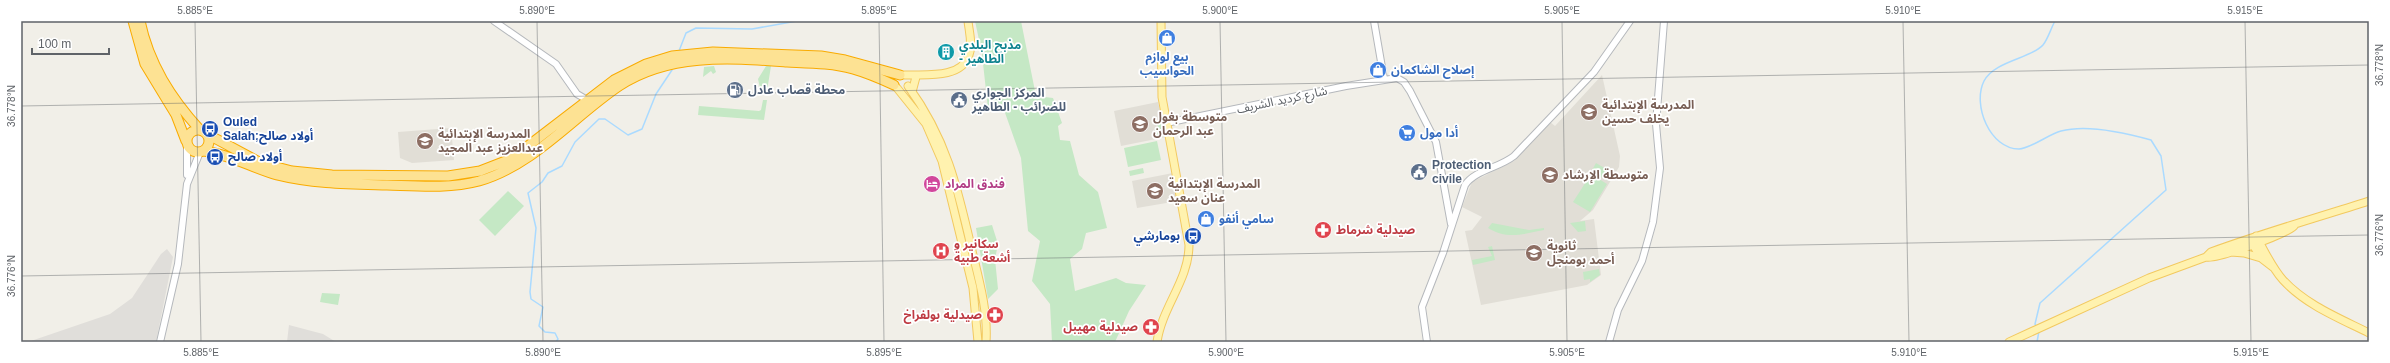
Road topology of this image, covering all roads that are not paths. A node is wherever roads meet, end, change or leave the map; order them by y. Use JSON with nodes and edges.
{"nodes":[{"id":1,"x":133,"y":21,"type":"edge"},
{"id":2,"x":140,"y":21,"type":"edge"},
{"id":3,"x":494,"y":21,"type":"edge"},
{"id":4,"x":968,"y":21,"type":"edge"},
{"id":5,"x":1161,"y":21,"type":"edge"},
{"id":6,"x":1374,"y":21,"type":"edge"},
{"id":7,"x":1630,"y":21,"type":"edge"},
{"id":8,"x":1664,"y":21,"type":"edge"},
{"id":9,"x":924,"y":74,"type":"junction"},
{"id":10,"x":901,"y":75,"type":"junction"},
{"id":11,"x":916,"y":77,"type":"junction"},
{"id":12,"x":1384,"y":79,"type":"junction"},
{"id":13,"x":909,"y":86,"type":"junction"},
{"id":14,"x":896,"y":87,"type":"junction"},
{"id":15,"x":587,"y":101,"type":"junction"},
{"id":16,"x":596,"y":103,"type":"junction"},
{"id":17,"x":1166,"y":123,"type":"junction"},
{"id":18,"x":204,"y":132,"type":"junction"},
{"id":19,"x":187,"y":142,"type":"junction"},
{"id":20,"x":201,"y":152,"type":"junction"},
{"id":21,"x":187,"y":184,"type":"junction"},
{"id":22,"x":2369,"y":201,"type":"edge"},
{"id":23,"x":1452,"y":225,"type":"junction"},
{"id":24,"x":2254,"y":240,"type":"junction"},
{"id":25,"x":2227,"y":252,"type":"junction"},
{"id":26,"x":2206,"y":256,"type":"junction"},
{"id":27,"x":2261,"y":258,"type":"junction"},
{"id":28,"x":2276,"y":269,"type":"junction"},
{"id":29,"x":2369,"y":333,"type":"edge"},
{"id":30,"x":2012,"y":341,"type":"edge"},
{"id":31,"x":160,"y":342,"type":"edge"},
{"id":32,"x":978,"y":342,"type":"edge"},
{"id":33,"x":986,"y":342,"type":"edge"},
{"id":34,"x":1157,"y":342,"type":"edge"},
{"id":35,"x":1427,"y":342,"type":"edge"},
{"id":36,"x":1609,"y":342,"type":"edge"}],
"edges":[{"from":1,"to":19,"type":"highway"},
{"from":2,"to":18,"type":"highway"},
{"from":3,"to":15,"type":"street"},
{"from":4,"to":9,"type":"main road"},
{"from":5,"to":17,"type":"main road"},
{"from":6,"to":12,"type":"street"},
{"from":7,"to":23,"type":"street"},
{"from":8,"to":36,"type":"street"},
{"from":9,"to":10,"type":"main road"},
{"from":9,"to":11,"type":"main road"},
{"from":10,"to":13,"type":"main road"},
{"from":10,"to":14,"type":"main road"},
{"from":10,"to":15,"type":"highway"},
{"from":11,"to":13,"type":"main road"},
{"from":11,"to":13,"type":"main road"},
{"from":12,"to":17,"type":"street","name":"شارع كرديد الشريف"},
{"from":12,"to":23,"type":"street","name":"شارع كرديد الشريف"},
{"from":13,"to":14,"type":"main road"},
{"from":13,"to":33,"type":"main road"},
{"from":14,"to":16,"type":"highway"},
{"from":14,"to":32,"type":"main road"},
{"from":15,"to":16,"type":"street"},
{"from":15,"to":18,"type":"highway"},
{"from":16,"to":20,"type":"highway"},
{"from":17,"to":34,"type":"main road"},
{"from":18,"to":19,"type":"highway"},
{"from":18,"to":20,"type":"highway"},
{"from":19,"to":20,"type":"highway"},
{"from":19,"to":21,"type":"street"},
{"from":20,"to":21,"type":"street"},
{"from":21,"to":31,"type":"street"},
{"from":22,"to":24,"type":"main road"},
{"from":23,"to":35,"type":"street"},
{"from":24,"to":25,"type":"main road"},
{"from":24,"to":26,"type":"main road"},
{"from":24,"to":27,"type":"main road"},
{"from":24,"to":28,"type":"main road"},
{"from":25,"to":26,"type":"main road"},
{"from":25,"to":27,"type":"main road"},
{"from":26,"to":30,"type":"main road"},
{"from":27,"to":28,"type":"main road"},
{"from":28,"to":29,"type":"main road"}]}
